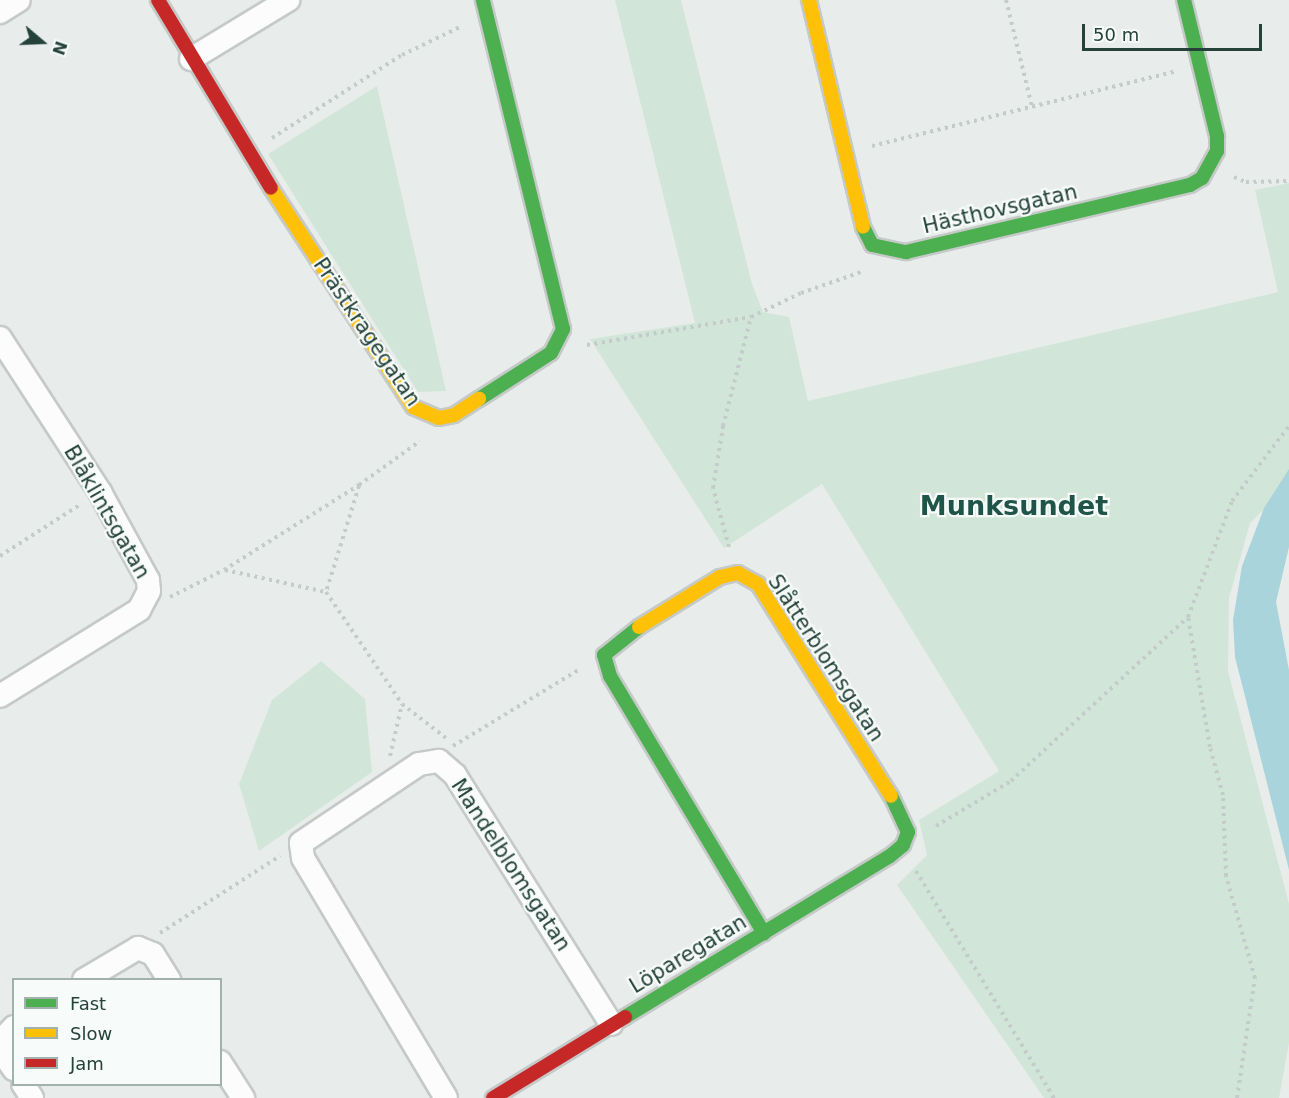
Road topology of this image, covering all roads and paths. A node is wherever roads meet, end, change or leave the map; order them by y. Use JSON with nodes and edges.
{"nodes":[{"id":1,"x":19,"y":0,"type":"edge"},
{"id":2,"x":158,"y":0,"type":"edge"},
{"id":3,"x":288,"y":0,"type":"edge"},
{"id":4,"x":483,"y":0,"type":"edge"},
{"id":5,"x":809,"y":0,"type":"edge"},
{"id":6,"x":1006,"y":0,"type":"edge"},
{"id":7,"x":1184,"y":0,"type":"edge"},
{"id":8,"x":0,"y":12,"type":"edge"},
{"id":9,"x":487,"y":15,"type":"junction"},
{"id":10,"x":191,"y":59,"type":"junction"},
{"id":11,"x":1199,"y":65,"type":"junction"},
{"id":12,"x":1032,"y":107,"type":"junction"},
{"id":13,"x":248,"y":153,"type":"junction"},
{"id":14,"x":845,"y":153,"type":"junction"},
{"id":15,"x":1210,"y":166,"type":"junction"},
{"id":16,"x":1286,"y":181,"type":"edge"},
{"id":17,"x":1289,"y":186,"type":"edge"},
{"id":18,"x":887,"y":251,"type":"junction"},
{"id":19,"x":751,"y":317,"type":"junction"},
{"id":20,"x":0,"y":338,"type":"edge"},
{"id":21,"x":561,"y":339,"type":"junction"},
{"id":22,"x":439,"y":418,"type":"junction"},
{"id":23,"x":1289,"y":426,"type":"edge"},
{"id":24,"x":359,"y":485,"type":"junction"},
{"id":25,"x":100,"y":492,"type":"junction"},
{"id":26,"x":0,"y":556,"type":"edge"},
{"id":27,"x":224,"y":570,"type":"junction"},
{"id":28,"x":738,"y":573,"type":"junction"},
{"id":29,"x":326,"y":592,"type":"junction"},
{"id":30,"x":146,"y":601,"type":"junction"},
{"id":31,"x":1188,"y":617,"type":"junction"},
{"id":32,"x":604,"y":655,"type":"junction"},
{"id":33,"x":0,"y":696,"type":"edge"},
{"id":34,"x":402,"y":704,"type":"junction"},
{"id":35,"x":454,"y":744,"type":"junction"},
{"id":36,"x":439,"y":761,"type":"junction"},
{"id":37,"x":383,"y":786,"type":"junction"},
{"id":38,"x":301,"y":843,"type":"junction"},
{"id":39,"x":903,"y":845,"type":"junction"},
{"id":40,"x":764,"y":933,"type":"junction"},
{"id":41,"x":138,"y":948,"type":"junction"},
{"id":42,"x":87,"y":978,"type":"edge"},
{"id":43,"x":168,"y":978,"type":"edge"},
{"id":44,"x":611,"y":1024,"type":"junction"},
{"id":45,"x":12,"y":1029,"type":"edge"},
{"id":46,"x":222,"y":1065,"type":"edge"},
{"id":47,"x":12,"y":1066,"type":"edge"},
{"id":48,"x":243,"y":1098,"type":"edge"},
{"id":49,"x":446,"y":1098,"type":"edge"},
{"id":50,"x":493,"y":1098,"type":"edge"},
{"id":51,"x":1054,"y":1098,"type":"edge"},
{"id":52,"x":1236,"y":1098,"type":"edge"}],
"edges":[{"from":1,"to":8,"type":"street"},
{"from":2,"to":10,"type":"street","name":"Prästkragegatan"},
{"from":3,"to":10,"type":"street"},
{"from":4,"to":9,"type":"street"},
{"from":5,"to":14,"type":"street"},
{"from":6,"to":12,"type":"path"},
{"from":7,"to":11,"type":"street"},
{"from":9,"to":13,"type":"path"},
{"from":9,"to":21,"type":"street"},
{"from":10,"to":13,"type":"street","name":"Prästkragegatan"},
{"from":11,"to":12,"type":"path"},
{"from":11,"to":15,"type":"street"},
{"from":12,"to":14,"type":"path"},
{"from":13,"to":22,"type":"street","name":"Prästkragegatan"},
{"from":14,"to":18,"type":"street"},
{"from":15,"to":16,"type":"path"},
{"from":15,"to":18,"type":"street","name":"Hästhovsgatan"},
{"from":16,"to":17,"type":"path"},
{"from":18,"to":19,"type":"path"},
{"from":19,"to":21,"type":"path"},
{"from":19,"to":28,"type":"path"},
{"from":20,"to":25,"type":"street","name":"Blåklintsgatan"},
{"from":21,"to":22,"type":"street","name":"Prästkragegatan"},
{"from":22,"to":24,"type":"path"},
{"from":23,"to":31,"type":"path"},
{"from":24,"to":27,"type":"path"},
{"from":24,"to":29,"type":"path"},
{"from":25,"to":26,"type":"path"},
{"from":25,"to":30,"type":"street","name":"Blåklintsgatan"},
{"from":27,"to":29,"type":"path"},
{"from":27,"to":30,"type":"path"},
{"from":28,"to":32,"type":"street","name":"Slåtterblomsgatan"},
{"from":28,"to":39,"type":"street","name":"Slåtterblomsgatan"},
{"from":29,"to":34,"type":"path"},
{"from":30,"to":33,"type":"street","name":"Blåklintsgatan"},
{"from":31,"to":39,"type":"path"},
{"from":31,"to":52,"type":"path"},
{"from":32,"to":35,"type":"path"},
{"from":32,"to":40,"type":"street"},
{"from":34,"to":35,"type":"path"},
{"from":34,"to":37,"type":"path"},
{"from":35,"to":36,"type":"path"},
{"from":36,"to":37,"type":"street","name":"Mandelblomsgatan"},
{"from":36,"to":44,"type":"street","name":"Mandelblomsgatan"},
{"from":37,"to":38,"type":"street","name":"Mandelblomsgatan"},
{"from":38,"to":41,"type":"path"},
{"from":38,"to":49,"type":"street"},
{"from":39,"to":40,"type":"street","name":"Löparegatan"},
{"from":39,"to":51,"type":"path"},
{"from":40,"to":44,"type":"street","name":"Löparegatan"},
{"from":41,"to":42,"type":"street"},
{"from":41,"to":43,"type":"street"},
{"from":44,"to":50,"type":"street","name":"Löparegatan"},
{"from":45,"to":47,"type":"street"},
{"from":46,"to":48,"type":"street"}]}
